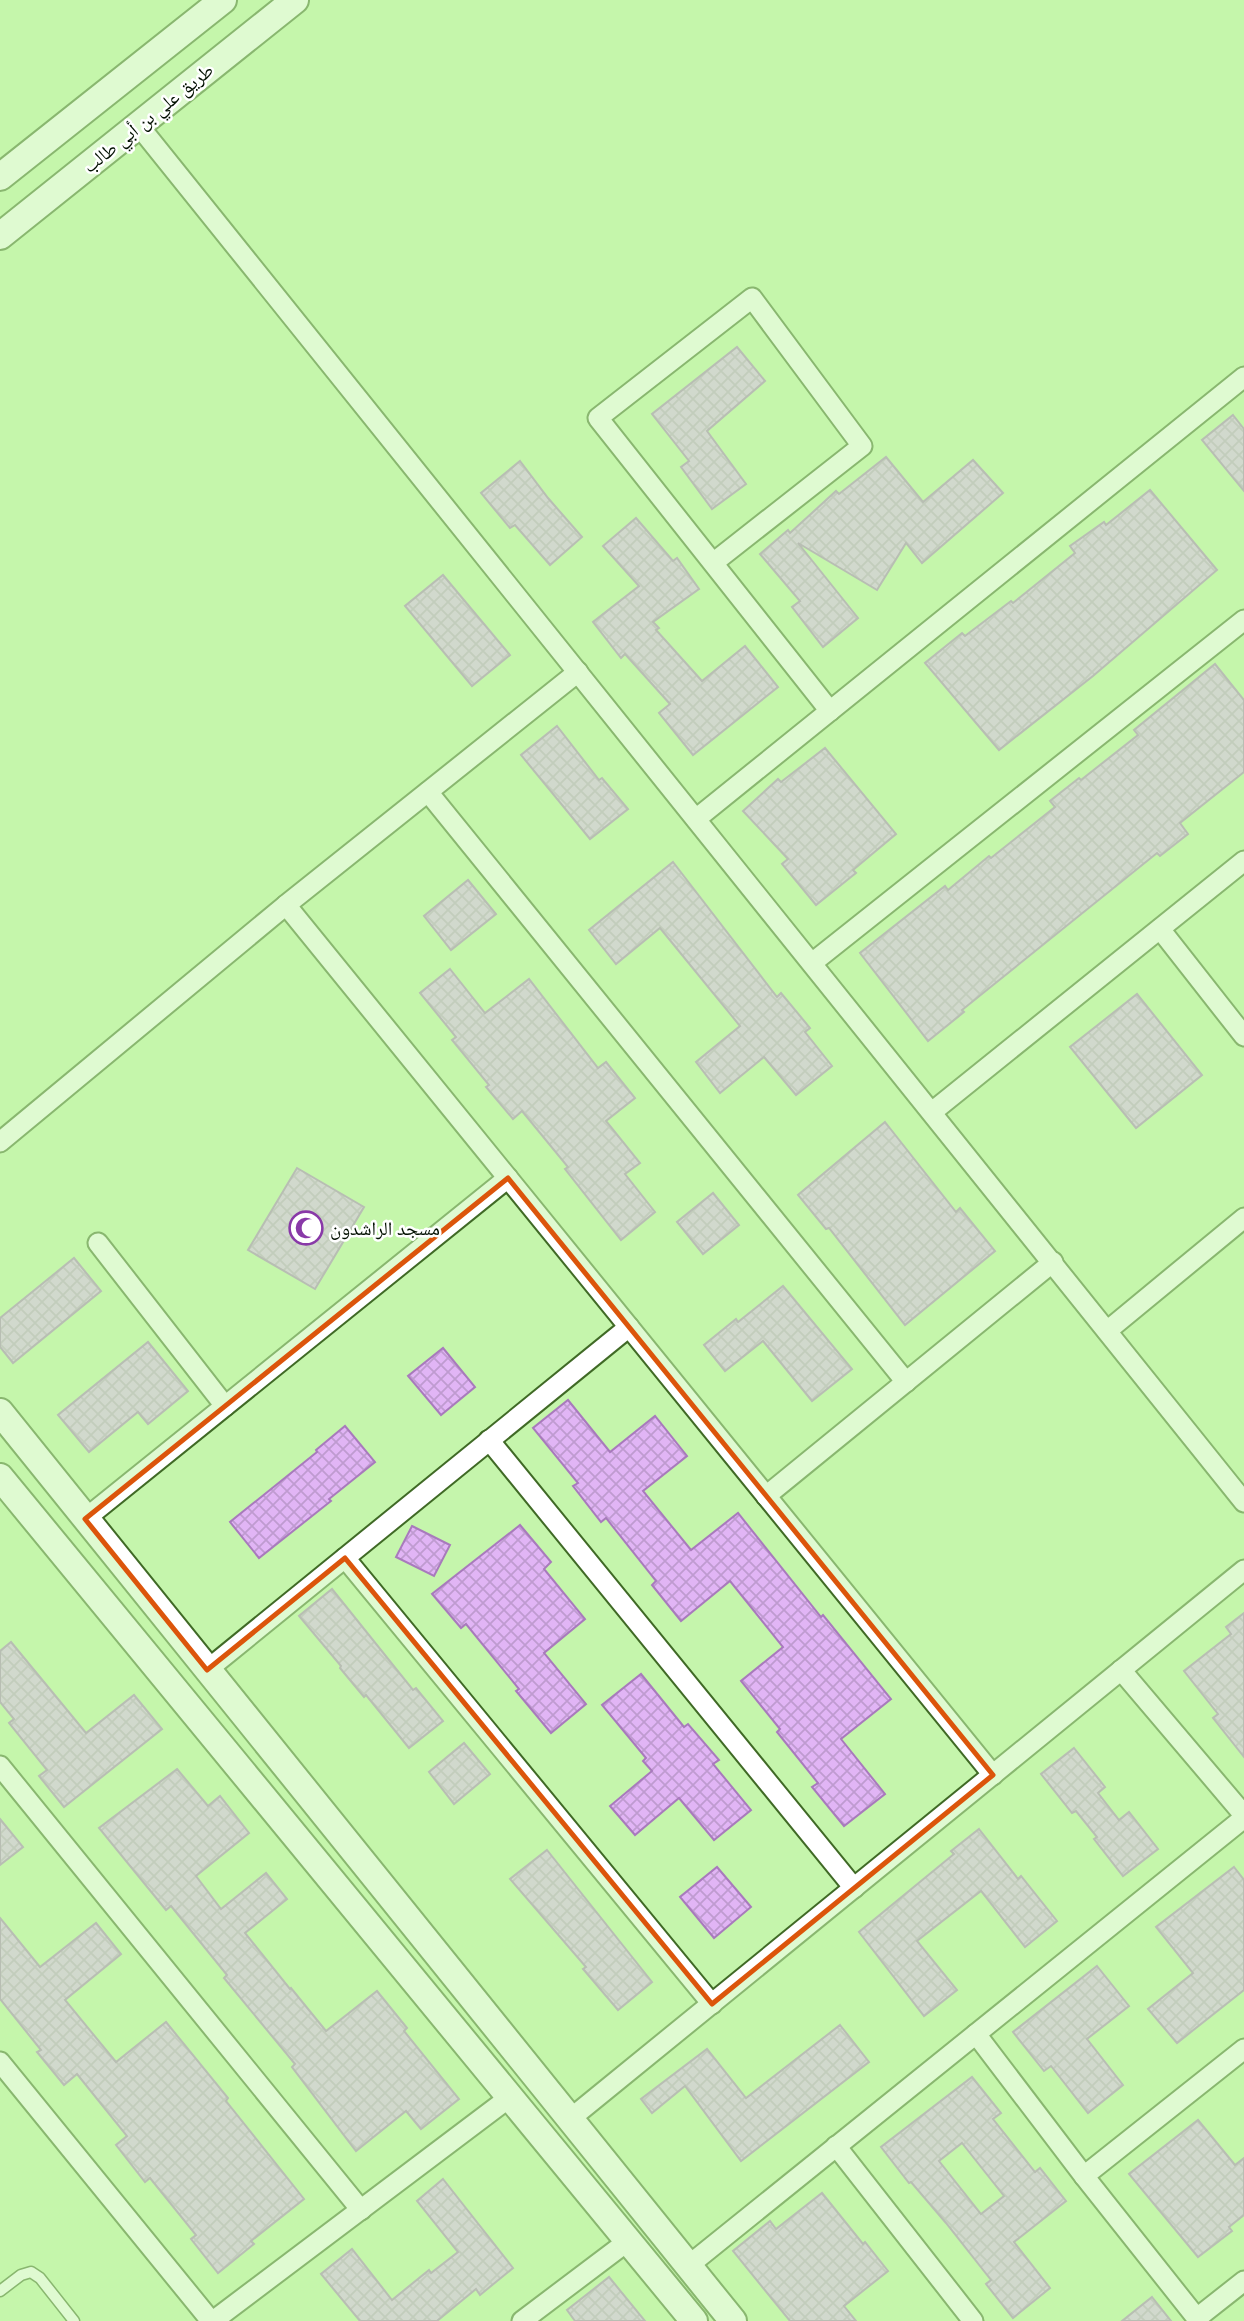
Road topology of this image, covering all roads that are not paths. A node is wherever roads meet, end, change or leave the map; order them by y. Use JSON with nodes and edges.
{"nodes":[{"id":1,"x":223,"y":0,"type":"edge"},
{"id":2,"x":295,"y":0,"type":"edge"},
{"id":3,"x":139,"y":126,"type":"junction"},
{"id":4,"x":0,"y":177,"type":"edge"},
{"id":5,"x":0,"y":236,"type":"edge"},
{"id":6,"x":1244,"y":377,"type":"edge"},
{"id":7,"x":713,"y":563,"type":"junction"},
{"id":8,"x":1244,"y":620,"type":"edge"},
{"id":9,"x":579,"y":672,"type":"junction"},
{"id":10,"x":830,"y":711,"type":"junction"},
{"id":11,"x":428,"y":792,"type":"junction"},
{"id":12,"x":696,"y":819,"type":"junction"},
{"id":13,"x":1244,"y":861,"type":"edge"},
{"id":14,"x":286,"y":905,"type":"junction"},
{"id":15,"x":1160,"y":929,"type":"junction"},
{"id":16,"x":812,"y":963,"type":"junction"},
{"id":17,"x":1244,"y":1036,"type":"edge"},
{"id":18,"x":932,"y":1112,"type":"junction"},
{"id":19,"x":0,"y":1142,"type":"edge"},
{"id":20,"x":508,"y":1178,"type":"junction"},
{"id":21,"x":1244,"y":1218,"type":"edge"},
{"id":22,"x":98,"y":1243,"type":"dead end"},
{"id":23,"x":1052,"y":1262,"type":"junction"},
{"id":24,"x":629,"y":1327,"type":"junction"},
{"id":25,"x":1107,"y":1331,"type":"junction"},
{"id":26,"x":906,"y":1382,"type":"junction"},
{"id":27,"x":225,"y":1406,"type":"junction"},
{"id":28,"x":0,"y":1412,"type":"edge"},
{"id":29,"x":489,"y":1440,"type":"junction"},
{"id":30,"x":0,"y":1477,"type":"edge"},
{"id":31,"x":766,"y":1496,"type":"junction"},
{"id":32,"x":1244,"y":1502,"type":"edge"},
{"id":33,"x":85,"y":1518,"type":"junction"},
{"id":34,"x":345,"y":1558,"type":"junction"},
{"id":35,"x":1244,"y":1570,"type":"edge"},
{"id":36,"x":207,"y":1670,"type":"junction"},
{"id":37,"x":1121,"y":1670,"type":"junction"},
{"id":38,"x":0,"y":1766,"type":"edge"},
{"id":39,"x":993,"y":1775,"type":"junction"},
{"id":40,"x":1244,"y":1817,"type":"edge"},
{"id":41,"x":854,"y":1888,"type":"junction"},
{"id":42,"x":712,"y":2004,"type":"junction"},
{"id":43,"x":976,"y":2034,"type":"junction"},
{"id":44,"x":1244,"y":2049,"type":"edge"},
{"id":45,"x":0,"y":2062,"type":"edge"},
{"id":46,"x":509,"y":2097,"type":"junction"},
{"id":47,"x":570,"y":2119,"type":"junction"},
{"id":48,"x":836,"y":2146,"type":"junction"},
{"id":49,"x":1084,"y":2176,"type":"junction"},
{"id":50,"x":360,"y":2210,"type":"junction"},
{"id":51,"x":628,"y":2241,"type":"junction"},
{"id":52,"x":688,"y":2266,"type":"junction"},
{"id":53,"x":1244,"y":2281,"type":"edge"},
{"id":54,"x":0,"y":2291,"type":"edge"},
{"id":55,"x":1198,"y":2320,"type":"edge"},
{"id":56,"x":74,"y":2321,"type":"edge"},
{"id":57,"x":212,"y":2321,"type":"edge"},
{"id":58,"x":522,"y":2321,"type":"edge"},
{"id":59,"x":694,"y":2321,"type":"edge"},
{"id":60,"x":733,"y":2321,"type":"edge"},
{"id":61,"x":973,"y":2321,"type":"edge"}],
"edges":[{"from":1,"to":4,"type":"street"},
{"from":2,"to":3,"type":"street","name":"طريق علي بن أبي طالب"},
{"from":3,"to":5,"type":"street","name":"طريق علي بن أبي طالب"},
{"from":3,"to":9,"type":"street"},
{"from":6,"to":10,"type":"street"},
{"from":7,"to":7,"type":"street"},
{"from":7,"to":10,"type":"street"},
{"from":8,"to":16,"type":"street"},
{"from":9,"to":11,"type":"street"},
{"from":9,"to":12,"type":"street"},
{"from":10,"to":12,"type":"street"},
{"from":11,"to":14,"type":"street"},
{"from":11,"to":26,"type":"street"},
{"from":12,"to":16,"type":"street"},
{"from":13,"to":15,"type":"street"},
{"from":14,"to":19,"type":"street"},
{"from":14,"to":20,"type":"street"},
{"from":15,"to":17,"type":"street"},
{"from":15,"to":18,"type":"street"},
{"from":16,"to":18,"type":"street"},
{"from":18,"to":23,"type":"street"},
{"from":20,"to":24,"type":"street"},
{"from":20,"to":27,"type":"street"},
{"from":21,"to":25,"type":"street"},
{"from":22,"to":27,"type":"street"},
{"from":23,"to":25,"type":"street"},
{"from":23,"to":26,"type":"street"},
{"from":24,"to":29,"type":"street"},
{"from":24,"to":31,"type":"street"},
{"from":25,"to":32,"type":"street"},
{"from":26,"to":31,"type":"street"},
{"from":27,"to":33,"type":"street"},
{"from":28,"to":33,"type":"street"},
{"from":29,"to":34,"type":"street"},
{"from":29,"to":41,"type":"street"},
{"from":30,"to":46,"type":"street"},
{"from":31,"to":39,"type":"street"},
{"from":33,"to":36,"type":"street"},
{"from":34,"to":36,"type":"street"},
{"from":34,"to":42,"type":"street"},
{"from":35,"to":37,"type":"street"},
{"from":36,"to":47,"type":"street"},
{"from":37,"to":39,"type":"street"},
{"from":37,"to":40,"type":"street"},
{"from":38,"to":50,"type":"street"},
{"from":39,"to":41,"type":"street"},
{"from":40,"to":43,"type":"street"},
{"from":41,"to":42,"type":"street"},
{"from":42,"to":47,"type":"street"},
{"from":43,"to":48,"type":"street"},
{"from":43,"to":49,"type":"street"},
{"from":44,"to":49,"type":"street"},
{"from":45,"to":57,"type":"street"},
{"from":46,"to":50,"type":"street"},
{"from":46,"to":51,"type":"street"},
{"from":47,"to":52,"type":"street"},
{"from":48,"to":52,"type":"street"},
{"from":48,"to":61,"type":"street"},
{"from":49,"to":55,"type":"street"},
{"from":50,"to":57,"type":"street"},
{"from":51,"to":58,"type":"street"},
{"from":51,"to":59,"type":"street"},
{"from":52,"to":60,"type":"street"},
{"from":53,"to":55,"type":"street"},
{"from":54,"to":56,"type":"lane"}]}
